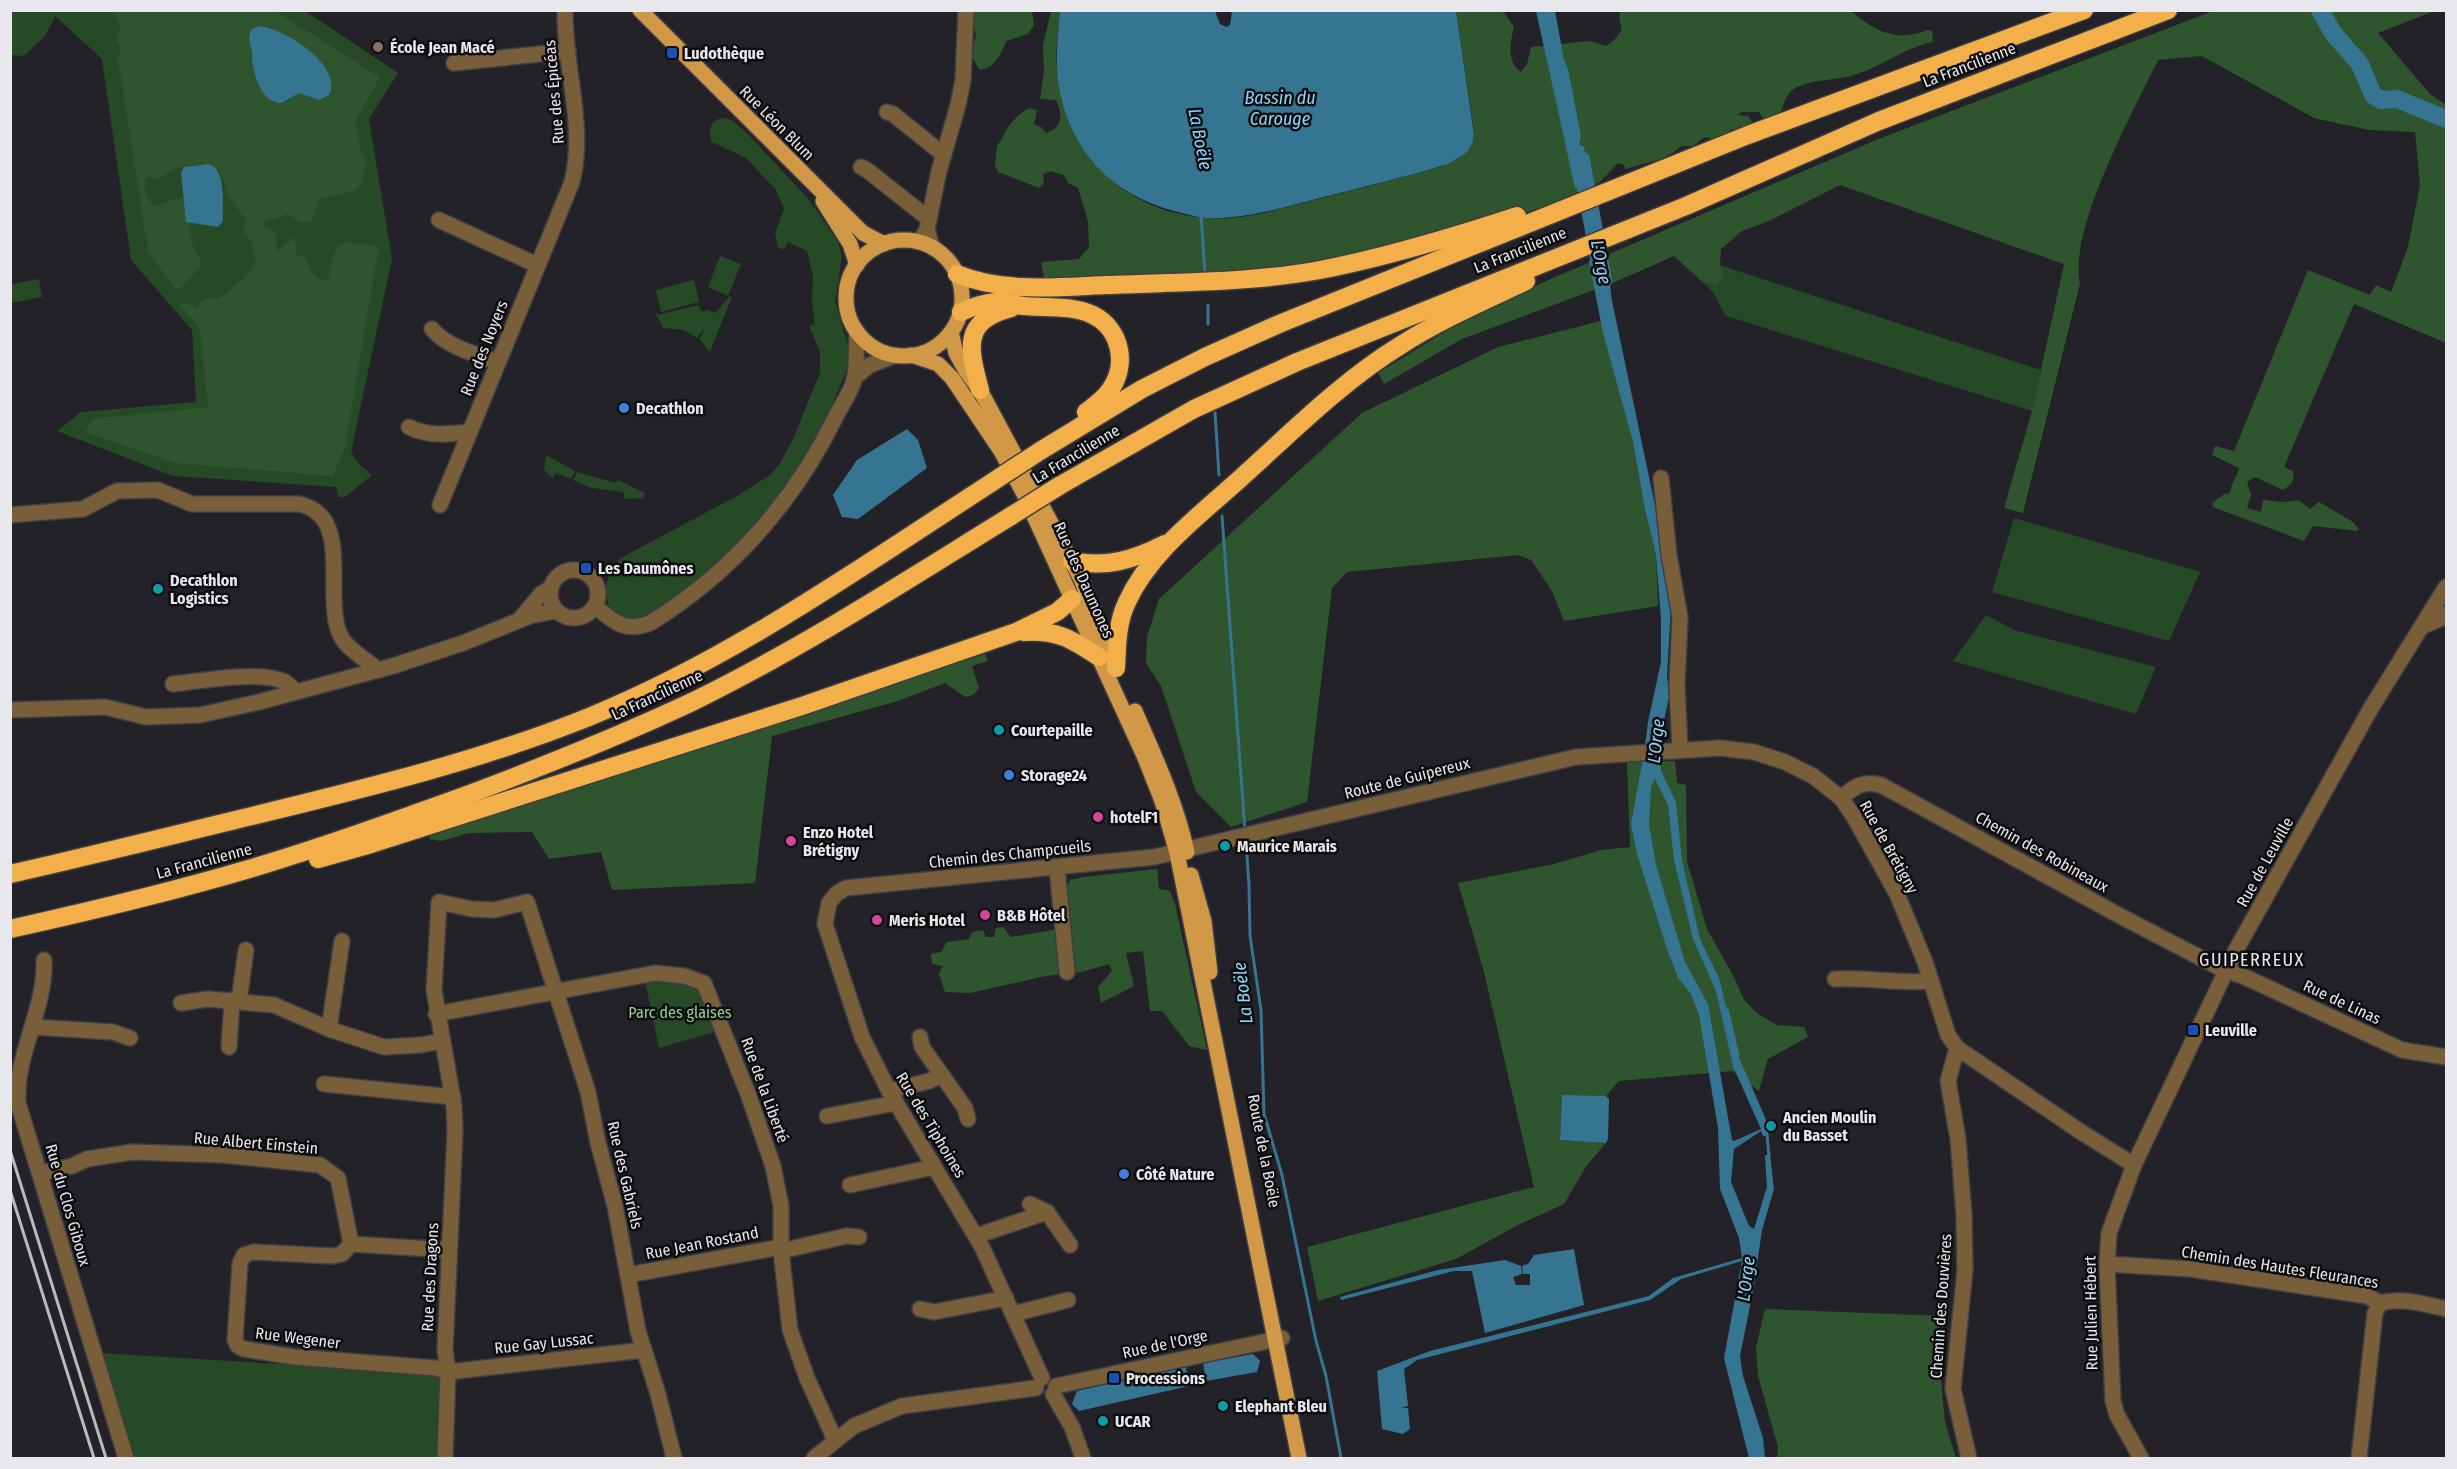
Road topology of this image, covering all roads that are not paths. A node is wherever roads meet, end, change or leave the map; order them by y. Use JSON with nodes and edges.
{"nodes":[{"id":1,"x":565,"y":10,"type":"edge"},
{"id":2,"x":640,"y":10,"type":"edge"},
{"id":3,"x":966,"y":10,"type":"edge"},
{"id":4,"x":2084,"y":10,"type":"edge"},
{"id":5,"x":2168,"y":10,"type":"edge"},
{"id":6,"x":568,"y":51,"type":"junction"},
{"id":7,"x":454,"y":63,"type":"dead end"},
{"id":8,"x":887,"y":112,"type":"dead end"},
{"id":9,"x":944,"y":155,"type":"junction"},
{"id":10,"x":861,"y":167,"type":"dead end"},
{"id":11,"x":812,"y":184,"type":"junction"},
{"id":12,"x":562,"y":204,"type":"joint"},
{"id":13,"x":1569,"y":207,"type":"junction"},
{"id":14,"x":439,"y":220,"type":"dead end"},
{"id":15,"x":927,"y":234,"type":"junction"},
{"id":16,"x":884,"y":243,"type":"junction"},
{"id":17,"x":1571,"y":256,"type":"junction"},
{"id":18,"x":537,"y":265,"type":"junction"},
{"id":19,"x":857,"y":265,"type":"junction"},
{"id":20,"x":957,"y":274,"type":"junction"},
{"id":21,"x":1022,"y":306,"type":"junction"},
{"id":22,"x":960,"y":312,"type":"junction"},
{"id":23,"x":432,"y":329,"type":"dead end"},
{"id":24,"x":857,"y":331,"type":"junction"},
{"id":25,"x":951,"y":332,"type":"junction"},
{"id":26,"x":903,"y":355,"type":"junction"},
{"id":27,"x":498,"y":362,"type":"junction"},
{"id":28,"x":854,"y":378,"type":"junction"},
{"id":29,"x":980,"y":390,"type":"junction"},
{"id":30,"x":409,"y":427,"type":"dead end"},
{"id":31,"x":469,"y":432,"type":"junction"},
{"id":32,"x":1058,"y":440,"type":"junction"},
{"id":33,"x":1661,"y":477,"type":"dead end"},
{"id":34,"x":440,"y":506,"type":"dead end"},
{"id":35,"x":10,"y":515,"type":"edge"},
{"id":36,"x":1172,"y":540,"type":"junction"},
{"id":37,"x":1053,"y":553,"type":"junction"},
{"id":38,"x":1072,"y":561,"type":"junction"},
{"id":39,"x":1081,"y":579,"type":"junction"},
{"id":40,"x":2446,"y":587,"type":"edge"},
{"id":41,"x":551,"y":588,"type":"junction"},
{"id":42,"x":1072,"y":599,"type":"junction"},
{"id":43,"x":596,"y":607,"type":"junction"},
{"id":44,"x":556,"y":611,"type":"junction"},
{"id":45,"x":2446,"y":614,"type":"edge"},
{"id":46,"x":520,"y":619,"type":"junction"},
{"id":47,"x":2423,"y":626,"type":"junction"},
{"id":48,"x":1016,"y":632,"type":"junction"},
{"id":49,"x":1099,"y":657,"type":"junction"},
{"id":50,"x":1116,"y":668,"type":"junction"},
{"id":51,"x":379,"y":670,"type":"junction"},
{"id":52,"x":173,"y":684,"type":"dead end"},
{"id":53,"x":295,"y":692,"type":"junction"},
{"id":54,"x":10,"y":710,"type":"edge"},
{"id":55,"x":1680,"y":750,"type":"junction"},
{"id":56,"x":1639,"y":752,"type":"joint"},
{"id":57,"x":1841,"y":798,"type":"junction"},
{"id":58,"x":1182,"y":851,"type":"junction"},
{"id":59,"x":1057,"y":868,"type":"junction"},
{"id":60,"x":251,"y":869,"type":"junction"},
{"id":61,"x":10,"y":874,"type":"edge"},
{"id":62,"x":846,"y":888,"type":"joint"},
{"id":63,"x":527,"y":902,"type":"joint"},
{"id":64,"x":10,"y":929,"type":"edge"},
{"id":65,"x":342,"y":941,"type":"dead end"},
{"id":66,"x":246,"y":950,"type":"dead end"},
{"id":67,"x":44,"y":960,"type":"dead end"},
{"id":68,"x":2226,"y":971,"type":"junction"},
{"id":69,"x":1067,"y":972,"type":"dead end"},
{"id":70,"x":1835,"y":979,"type":"dead end"},
{"id":71,"x":1931,"y":981,"type":"junction"},
{"id":72,"x":555,"y":993,"type":"junction"},
{"id":73,"x":236,"y":1001,"type":"junction"},
{"id":74,"x":181,"y":1003,"type":"dead end"},
{"id":75,"x":436,"y":1014,"type":"junction"},
{"id":76,"x":33,"y":1027,"type":"junction"},
{"id":77,"x":329,"y":1029,"type":"junction"},
{"id":78,"x":920,"y":1037,"type":"dead end"},
{"id":79,"x":130,"y":1038,"type":"dead end"},
{"id":80,"x":441,"y":1041,"type":"junction"},
{"id":81,"x":229,"y":1047,"type":"dead end"},
{"id":82,"x":1957,"y":1048,"type":"junction"},
{"id":83,"x":2446,"y":1057,"type":"edge"},
{"id":84,"x":942,"y":1075,"type":"junction"},
{"id":85,"x":324,"y":1084,"type":"dead end"},
{"id":86,"x":453,"y":1097,"type":"junction"},
{"id":87,"x":892,"y":1097,"type":"junction"},
{"id":88,"x":827,"y":1116,"type":"dead end"},
{"id":89,"x":968,"y":1119,"type":"dead end"},
{"id":90,"x":2134,"y":1165,"type":"junction"},
{"id":91,"x":934,"y":1167,"type":"junction"},
{"id":92,"x":41,"y":1173,"type":"junction"},
{"id":93,"x":850,"y":1185,"type":"dead end"},
{"id":94,"x":1030,"y":1204,"type":"dead end"},
{"id":95,"x":1047,"y":1212,"type":"junction"},
{"id":96,"x":976,"y":1236,"type":"junction"},
{"id":97,"x":859,"y":1237,"type":"dead end"},
{"id":98,"x":351,"y":1244,"type":"junction"},
{"id":99,"x":1070,"y":1245,"type":"dead end"},
{"id":100,"x":781,"y":1249,"type":"junction"},
{"id":101,"x":449,"y":1250,"type":"junction"},
{"id":102,"x":2107,"y":1264,"type":"junction"},
{"id":103,"x":628,"y":1275,"type":"junction"},
{"id":104,"x":1006,"y":1298,"type":"junction"},
{"id":105,"x":1068,"y":1300,"type":"dead end"},
{"id":106,"x":2380,"y":1303,"type":"junction"},
{"id":107,"x":920,"y":1309,"type":"dead end"},
{"id":108,"x":2446,"y":1309,"type":"edge"},
{"id":109,"x":1013,"y":1314,"type":"junction"},
{"id":110,"x":1279,"y":1338,"type":"junction"},
{"id":111,"x":644,"y":1350,"type":"junction"},
{"id":112,"x":448,"y":1372,"type":"junction"},
{"id":113,"x":1039,"y":1383,"type":"junction"},
{"id":114,"x":1054,"y":1390,"type":"junction"},
{"id":115,"x":836,"y":1440,"type":"junction"},
{"id":116,"x":126,"y":1458,"type":"edge"},
{"id":117,"x":446,"y":1458,"type":"edge"},
{"id":118,"x":674,"y":1458,"type":"edge"},
{"id":119,"x":814,"y":1458,"type":"edge"},
{"id":120,"x":1083,"y":1458,"type":"edge"},
{"id":121,"x":1299,"y":1458,"type":"edge"},
{"id":122,"x":1307,"y":1458,"type":"edge"},
{"id":123,"x":1969,"y":1458,"type":"edge"},
{"id":124,"x":2140,"y":1458,"type":"edge"},
{"id":125,"x":2359,"y":1458,"type":"edge"}],
"edges":[{"from":1,"to":6,"type":"street","name":"Rue des Épicéas"},
{"from":2,"to":11,"type":"main road","name":"Rue Léon Blum"},
{"from":3,"to":9,"type":"street"},
{"from":4,"to":13,"type":"highway","name":"La Francilienne"},
{"from":5,"to":17,"type":"highway","name":"La Francilienne"},
{"from":6,"to":7,"type":"street"},
{"from":6,"to":12,"type":"street","name":"Rue des Épicéas"},
{"from":8,"to":9,"type":"street"},
{"from":9,"to":15,"type":"street"},
{"from":10,"to":15,"type":"street"},
{"from":11,"to":16,"type":"main road","name":"Rue Léon Blum"},
{"from":11,"to":19,"type":"main road","name":"Rue Léon Blum"},
{"from":12,"to":18,"type":"street","name":"Rue des Noyers"},
{"from":13,"to":20,"type":"highway"},
{"from":13,"to":32,"type":"highway","name":"La Francilienne"},
{"from":14,"to":18,"type":"street"},
{"from":15,"to":16,"type":"main road"},
{"from":15,"to":20,"type":"main road"},
{"from":16,"to":19,"type":"main road"},
{"from":17,"to":36,"type":"highway"},
{"from":17,"to":60,"type":"highway","name":"La Francilienne","bridge":true},
{"from":18,"to":27,"type":"street","name":"Rue des Noyers"},
{"from":19,"to":24,"type":"main road"},
{"from":20,"to":22,"type":"main road"},
{"from":21,"to":22,"type":"highway"},
{"from":21,"to":29,"type":"highway"},
{"from":21,"to":32,"type":"highway"},
{"from":22,"to":25,"type":"main road"},
{"from":23,"to":27,"type":"street"},
{"from":24,"to":26,"type":"main road"},
{"from":24,"to":28,"type":"street"},
{"from":25,"to":26,"type":"main road"},
{"from":25,"to":29,"type":"main road","name":"Rue des Daumones"},
{"from":26,"to":28,"type":"street"},
{"from":26,"to":37,"type":"main road","name":"Rue des Daumones"},
{"from":27,"to":31,"type":"street","name":"Rue des Noyers"},
{"from":28,"to":43,"type":"street"},
{"from":29,"to":38,"type":"main road","name":"Rue des Daumones"},
{"from":30,"to":31,"type":"street"},
{"from":31,"to":34,"type":"street","name":"Rue des Noyers"},
{"from":32,"to":61,"type":"highway","name":"La Francilienne","bridge":true},
{"from":33,"to":55,"type":"street"},
{"from":35,"to":51,"type":"street"},
{"from":36,"to":38,"type":"highway"},
{"from":36,"to":50,"type":"highway"},
{"from":37,"to":38,"type":"main road"},
{"from":37,"to":42,"type":"main road","name":"Rue des Daumones"},
{"from":38,"to":39,"type":"main road","name":"Rue des Daumones"},
{"from":39,"to":42,"type":"main road"},
{"from":39,"to":50,"type":"main road","name":"Rue des Daumones"},
{"from":40,"to":47,"type":"street","name":"Rue de Leuville"},
{"from":41,"to":43,"type":"street"},
{"from":41,"to":44,"type":"street"},
{"from":41,"to":46,"type":"street"},
{"from":42,"to":48,"type":"highway"},
{"from":42,"to":49,"type":"main road","name":"Rue des Daumones"},
{"from":43,"to":44,"type":"street"},
{"from":44,"to":46,"type":"street"},
{"from":45,"to":47,"type":"street"},
{"from":46,"to":51,"type":"street"},
{"from":47,"to":68,"type":"street","name":"Rue de Leuville"},
{"from":48,"to":49,"type":"highway"},
{"from":48,"to":60,"type":"highway"},
{"from":49,"to":58,"type":"main road","name":"Rue des Daumones"},
{"from":50,"to":58,"type":"main road","name":"Rue des Daumones"},
{"from":51,"to":53,"type":"street"},
{"from":52,"to":53,"type":"street"},
{"from":53,"to":54,"type":"street"},
{"from":55,"to":56,"type":"street","name":"Rue de Brétigny"},
{"from":55,"to":57,"type":"street","name":"Rue de Brétigny"},
{"from":56,"to":58,"type":"street","name":"Route de Guipereux"},
{"from":57,"to":68,"type":"street","name":"Chemin des Robineaux"},
{"from":57,"to":71,"type":"street","name":"Rue de Brétigny"},
{"from":58,"to":59,"type":"street","name":"Chemin des Champcueils"},
{"from":58,"to":110,"type":"main road","name":"Route de la Boële"},
{"from":59,"to":62,"type":"street","name":"Chemin des Champcueils"},
{"from":59,"to":69,"type":"street"},
{"from":60,"to":64,"type":"highway","name":"La Francilienne"},
{"from":62,"to":87,"type":"street","name":"Rue des Tiphoines"},
{"from":63,"to":72,"type":"street","name":"Rue des Gabriels"},
{"from":63,"to":75,"type":"street","name":"Rue des Dragons"},
{"from":65,"to":77,"type":"street"},
{"from":66,"to":73,"type":"street"},
{"from":67,"to":76,"type":"street","name":"Rue du Clos Giboux"},
{"from":68,"to":83,"type":"street","name":"Rue de Linas"},
{"from":68,"to":90,"type":"street","name":"Rue de Leuville"},
{"from":70,"to":71,"type":"street"},
{"from":71,"to":82,"type":"street","name":"Rue de Brétigny"},
{"from":72,"to":75,"type":"street","name":"Rue de la Liberté"},
{"from":72,"to":100,"type":"street","name":"Rue de la Liberté"},
{"from":72,"to":103,"type":"street","name":"Rue des Gabriels"},
{"from":73,"to":74,"type":"street"},
{"from":73,"to":77,"type":"street"},
{"from":73,"to":81,"type":"street"},
{"from":75,"to":80,"type":"street","name":"Rue des Dragons"},
{"from":76,"to":79,"type":"street"},
{"from":76,"to":92,"type":"street","name":"Rue du Clos Giboux"},
{"from":77,"to":80,"type":"street"},
{"from":78,"to":84,"type":"street"},
{"from":80,"to":86,"type":"street","name":"Rue des Dragons"},
{"from":82,"to":90,"type":"street","name":"Rue de Brétigny"},
{"from":82,"to":123,"type":"street","name":"Chemin des Douvières"},
{"from":84,"to":87,"type":"street"},
{"from":84,"to":89,"type":"street"},
{"from":85,"to":86,"type":"street"},
{"from":86,"to":101,"type":"street","name":"Rue des Dragons"},
{"from":87,"to":88,"type":"street"},
{"from":87,"to":91,"type":"street","name":"Rue des Tiphoines"},
{"from":90,"to":102,"type":"street","name":"Rue Julien Hébert"},
{"from":91,"to":93,"type":"street"},
{"from":91,"to":96,"type":"street","name":"Rue des Tiphoines"},
{"from":92,"to":98,"type":"street","name":"Rue Albert Einstein"},
{"from":92,"to":116,"type":"street","name":"Rue du Clos Giboux"},
{"from":94,"to":95,"type":"street"},
{"from":95,"to":96,"type":"street"},
{"from":95,"to":99,"type":"street"},
{"from":96,"to":104,"type":"street","name":"Rue des Tiphoines"},
{"from":97,"to":100,"type":"street","name":"Rue Jean Rostand"},
{"from":98,"to":101,"type":"street"},
{"from":98,"to":112,"type":"street","name":"Rue Wegener"},
{"from":100,"to":103,"type":"street","name":"Rue Jean Rostand"},
{"from":100,"to":115,"type":"street","name":"Rue de la Liberté"},
{"from":101,"to":112,"type":"street","name":"Rue des Dragons"},
{"from":102,"to":106,"type":"street","name":"Chemin des Hautes Fleurances"},
{"from":102,"to":124,"type":"street","name":"Rue Julien Hébert"},
{"from":103,"to":111,"type":"street","name":"Rue des Gabriels"},
{"from":104,"to":107,"type":"street"},
{"from":104,"to":109,"type":"street","name":"Rue des Tiphoines"},
{"from":105,"to":109,"type":"street"},
{"from":106,"to":108,"type":"street","name":"Chemin des Hautes Fleurances"},
{"from":106,"to":125,"type":"street"},
{"from":109,"to":113,"type":"street","name":"Rue des Tiphoines"},
{"from":110,"to":114,"type":"street","name":"Rue de l'Orge"},
{"from":110,"to":121,"type":"main road","name":"Route de la Boële"},
{"from":110,"to":122,"type":"main road","name":"Route de la Boële"},
{"from":111,"to":112,"type":"street","name":"Rue Gay Lussac"},
{"from":111,"to":118,"type":"street","name":"Rue des Gabriels"},
{"from":112,"to":117,"type":"street","name":"Rue des Dragons"},
{"from":113,"to":114,"type":"street"},
{"from":113,"to":115,"type":"street"},
{"from":114,"to":120,"type":"street"},
{"from":115,"to":119,"type":"street"}]}
